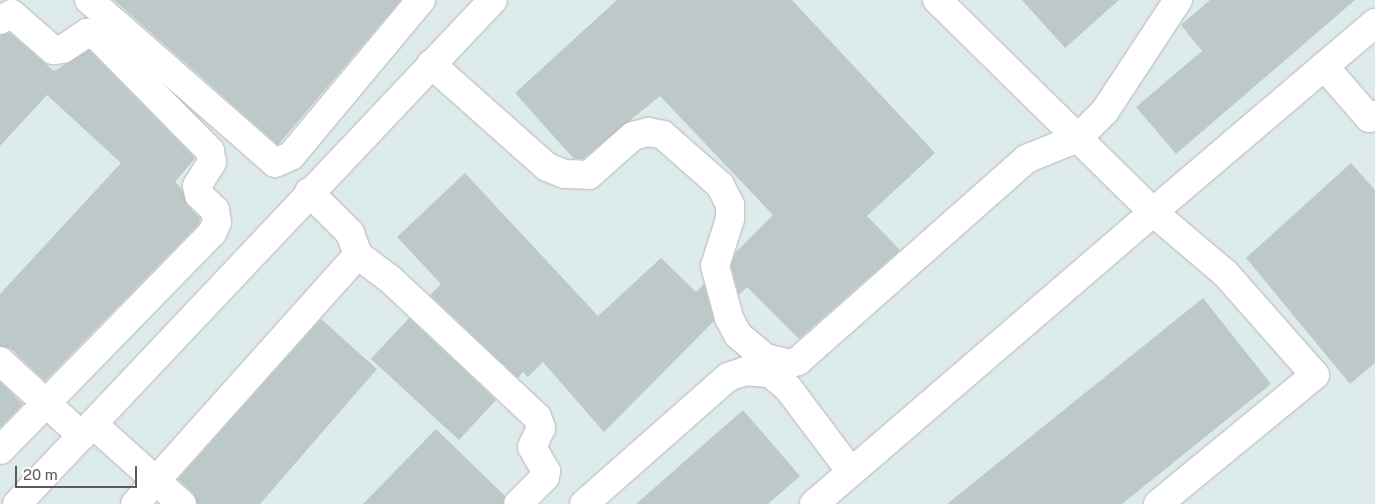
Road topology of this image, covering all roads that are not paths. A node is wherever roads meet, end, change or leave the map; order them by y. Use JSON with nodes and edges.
{"nodes":[{"id":1,"x":89,"y":0,"type":"edge"},
{"id":2,"x":421,"y":0,"type":"edge"},
{"id":3,"x":493,"y":0,"type":"edge"},
{"id":4,"x":937,"y":0,"type":"edge"},
{"id":5,"x":1178,"y":0,"type":"edge"},
{"id":6,"x":0,"y":20,"type":"edge"},
{"id":7,"x":1375,"y":23,"type":"edge"},
{"id":8,"x":431,"y":64,"type":"junction"},
{"id":9,"x":1324,"y":66,"type":"junction"},
{"id":10,"x":1375,"y":115,"type":"edge"},
{"id":11,"x":1078,"y":138,"type":"junction"},
{"id":12,"x":309,"y":192,"type":"junction"},
{"id":13,"x":1153,"y":212,"type":"junction"},
{"id":14,"x":358,"y":255,"type":"junction"},
{"id":15,"x":0,"y":361,"type":"edge"},
{"id":16,"x":44,"y":402,"type":"junction"},
{"id":17,"x":88,"y":430,"type":"junction"},
{"id":18,"x":0,"y":450,"type":"edge"},
{"id":19,"x":851,"y":472,"type":"junction"},
{"id":20,"x":157,"y":482,"type":"junction"},
{"id":21,"x":17,"y":504,"type":"edge"},
{"id":22,"x":135,"y":504,"type":"edge"},
{"id":23,"x":182,"y":504,"type":"edge"},
{"id":24,"x":518,"y":504,"type":"edge"},
{"id":25,"x":584,"y":504,"type":"edge"},
{"id":26,"x":814,"y":504,"type":"edge"},
{"id":27,"x":1158,"y":504,"type":"edge"}],
"edges":[{"from":1,"to":2,"type":"street"},
{"from":3,"to":8,"type":"street"},
{"from":4,"to":11,"type":"street"},
{"from":5,"to":11,"type":"street"},
{"from":6,"to":16,"type":"street"},
{"from":7,"to":9,"type":"street"},
{"from":8,"to":11,"type":"street"},
{"from":8,"to":12,"type":"street"},
{"from":9,"to":10,"type":"street"},
{"from":9,"to":13,"type":"street"},
{"from":11,"to":13,"type":"street"},
{"from":12,"to":14,"type":"street"},
{"from":12,"to":17,"type":"street"},
{"from":13,"to":19,"type":"street"},
{"from":13,"to":27,"type":"street"},
{"from":14,"to":20,"type":"street"},
{"from":14,"to":24,"type":"street"},
{"from":15,"to":16,"type":"street"},
{"from":16,"to":17,"type":"street"},
{"from":16,"to":18,"type":"street"},
{"from":17,"to":20,"type":"street"},
{"from":17,"to":21,"type":"street"},
{"from":19,"to":25,"type":"street"},
{"from":19,"to":26,"type":"street"},
{"from":20,"to":22,"type":"street"},
{"from":20,"to":23,"type":"street"}]}
